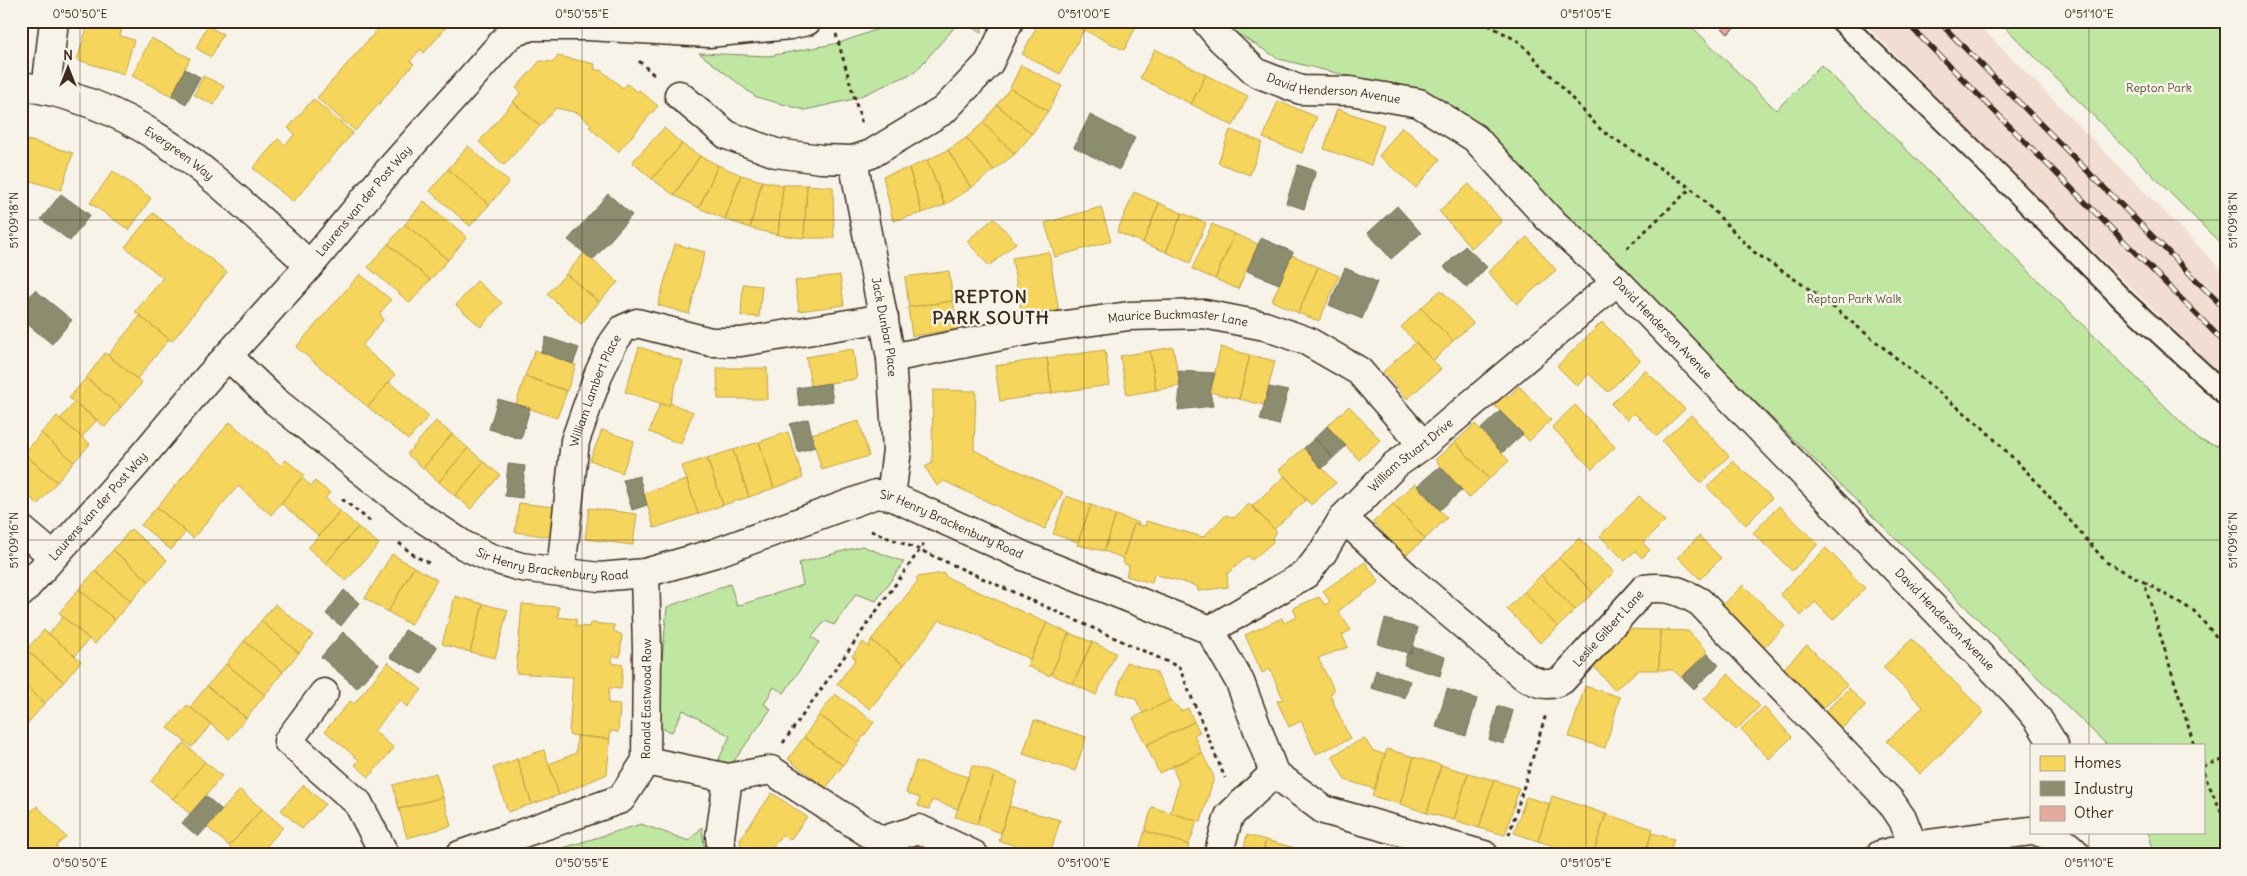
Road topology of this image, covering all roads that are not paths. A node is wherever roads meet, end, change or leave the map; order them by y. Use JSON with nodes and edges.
{"nodes":[{"id":1,"x":54,"y":21,"type":"edge"},
{"id":2,"x":807,"y":21,"type":"edge"},
{"id":3,"x":1009,"y":21,"type":"edge"},
{"id":4,"x":1206,"y":21,"type":"edge"},
{"id":5,"x":1841,"y":21,"type":"edge"},
{"id":6,"x":588,"y":24,"type":"edge"},
{"id":7,"x":34,"y":88,"type":"edge"},
{"id":8,"x":679,"y":95,"type":"dead end"},
{"id":9,"x":862,"y":157,"type":"junction"},
{"id":10,"x":310,"y":266,"type":"junction"},
{"id":11,"x":1611,"y":275,"type":"junction"},
{"id":12,"x":884,"y":318,"type":"junction"},
{"id":13,"x":228,"y":356,"type":"junction"},
{"id":14,"x":891,"y":358,"type":"junction"},
{"id":15,"x":2226,"y":395,"type":"edge"},
{"id":16,"x":1423,"y":445,"type":"junction"},
{"id":17,"x":891,"y":496,"type":"junction"},
{"id":18,"x":1343,"y":518,"type":"junction"},
{"id":19,"x":21,"y":529,"type":"edge"},
{"id":20,"x":53,"y":556,"type":"junction"},
{"id":21,"x":561,"y":571,"type":"junction"},
{"id":22,"x":646,"y":573,"type":"junction"},
{"id":23,"x":21,"y":593,"type":"edge"},
{"id":24,"x":1210,"y":630,"type":"junction"},
{"id":25,"x":324,"y":693,"type":"dead end"},
{"id":26,"x":2053,"y":744,"type":"edge"},
{"id":27,"x":646,"y":761,"type":"junction"},
{"id":28,"x":1274,"y":773,"type":"junction"},
{"id":29,"x":728,"y":778,"type":"junction"},
{"id":30,"x":2035,"y":834,"type":"edge"},
{"id":31,"x":2047,"y":834,"type":"edge"},
{"id":32,"x":1913,"y":846,"type":"junction"},
{"id":33,"x":385,"y":855,"type":"edge"},
{"id":34,"x":460,"y":855,"type":"edge"},
{"id":35,"x":722,"y":855,"type":"edge"},
{"id":36,"x":974,"y":855,"type":"edge"},
{"id":37,"x":1218,"y":855,"type":"edge"},
{"id":38,"x":1484,"y":855,"type":"edge"},
{"id":39,"x":1880,"y":855,"type":"edge"},
{"id":40,"x":2077,"y":855,"type":"edge"}],
"edges":[{"from":1,"to":7,"type":"street"},
{"from":2,"to":6,"type":"street","name":"Laurens van der Post Way"},
{"from":3,"to":9,"type":"street"},
{"from":4,"to":11,"type":"street","name":"David Henderson Avenue"},
{"from":5,"to":15,"type":"lane"},
{"from":6,"to":10,"type":"street","name":"Laurens van der Post Way"},
{"from":7,"to":10,"type":"street","name":"Evergreen Way"},
{"from":8,"to":9,"type":"street"},
{"from":9,"to":12,"type":"street","name":"Jack Dunbar Place"},
{"from":10,"to":13,"type":"street","name":"Laurens van der Post Way"},
{"from":11,"to":16,"type":"street","name":"William Stuart Drive"},
{"from":11,"to":26,"type":"street","name":"David Henderson Avenue"},
{"from":12,"to":14,"type":"street","name":"Jack Dunbar Place"},
{"from":12,"to":21,"type":"street","name":"William Lambert Place"},
{"from":13,"to":20,"type":"street","name":"Laurens van der Post Way"},
{"from":13,"to":21,"type":"street","name":"Sir Henry Brackenbury Road"},
{"from":14,"to":16,"type":"street","name":"Maurice Buckmaster Lane"},
{"from":14,"to":17,"type":"street","name":"Jack Dunbar Place"},
{"from":16,"to":18,"type":"street","name":"William Stuart Drive"},
{"from":17,"to":22,"type":"street","name":"Sir Henry Brackenbury Road"},
{"from":17,"to":24,"type":"street","name":"Sir Henry Brackenbury Road"},
{"from":18,"to":24,"type":"street","name":"William Stuart Drive"},
{"from":18,"to":32,"type":"street","name":"Leslie Gilbert Lane"},
{"from":19,"to":20,"type":"street"},
{"from":20,"to":23,"type":"street","name":"Laurens van der Post Way"},
{"from":21,"to":22,"type":"street","name":"Sir Henry Brackenbury Road"},
{"from":22,"to":27,"type":"street","name":"Ronald Eastwood Row"},
{"from":24,"to":28,"type":"street"},
{"from":25,"to":33,"type":"street"},
{"from":27,"to":29,"type":"street"},
{"from":27,"to":34,"type":"street","name":"Ronald Eastwood Row"},
{"from":28,"to":37,"type":"street"},
{"from":28,"to":38,"type":"street"},
{"from":29,"to":35,"type":"street"},
{"from":29,"to":36,"type":"street"},
{"from":30,"to":32,"type":"street"},
{"from":31,"to":40,"type":"street"},
{"from":32,"to":39,"type":"street"}]}
